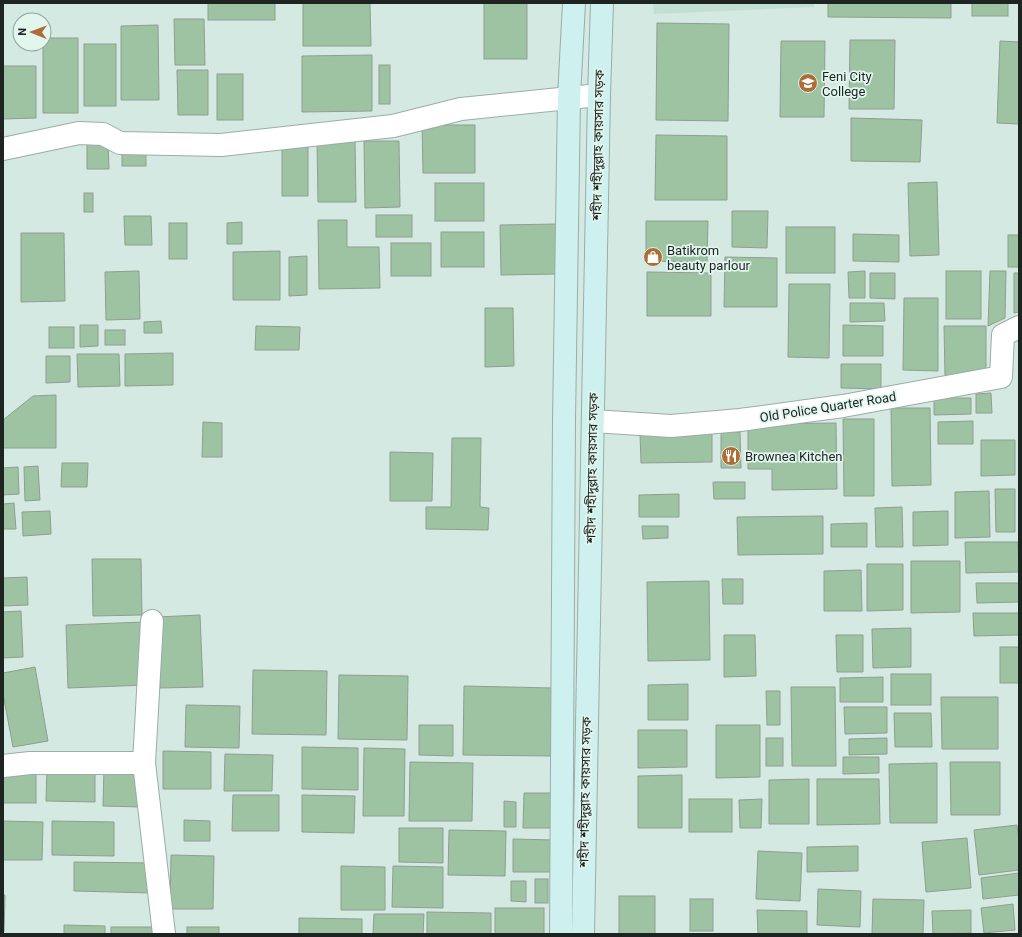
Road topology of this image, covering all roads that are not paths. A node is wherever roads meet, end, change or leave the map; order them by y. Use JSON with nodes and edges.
{"nodes":[{"id":1,"x":574,"y":3,"type":"edge"},
{"id":2,"x":602,"y":3,"type":"edge"},
{"id":3,"x":599,"y":95,"type":"junction"},
{"id":4,"x":569,"y":97,"type":"junction"},
{"id":5,"x":3,"y":149,"type":"edge"},
{"id":6,"x":1019,"y":327,"type":"edge"},
{"id":7,"x":593,"y":421,"type":"junction"},
{"id":8,"x":152,"y":621,"type":"dead end"},
{"id":9,"x":144,"y":762,"type":"junction"},
{"id":10,"x":3,"y":766,"type":"edge"},
{"id":11,"x":164,"y":934,"type":"edge"},
{"id":12,"x":561,"y":934,"type":"edge"},
{"id":13,"x":584,"y":934,"type":"edge"}],
"edges":[{"from":1,"to":4,"type":"main road","name":"শহীদ শহীদুল্লাহ কায়সার সড়ক"},
{"from":2,"to":3,"type":"main road","name":"শহীদ শহীদুল্লাহ কায়সার সড়ক"},
{"from":3,"to":4,"type":"street"},
{"from":3,"to":7,"type":"main road","name":"শহীদ শহীদুল্লাহ কায়সার সড়ক"},
{"from":4,"to":5,"type":"street"},
{"from":4,"to":12,"type":"main road","name":"শহীদ শহীদুল্লাহ কায়সার সড়ক"},
{"from":6,"to":7,"type":"street","name":"Old Police Quarter Road"},
{"from":7,"to":13,"type":"main road","name":"শহীদ শহীদুল্লাহ কায়সার সড়ক"},
{"from":8,"to":9,"type":"street"},
{"from":9,"to":10,"type":"street"},
{"from":9,"to":11,"type":"street"}]}
